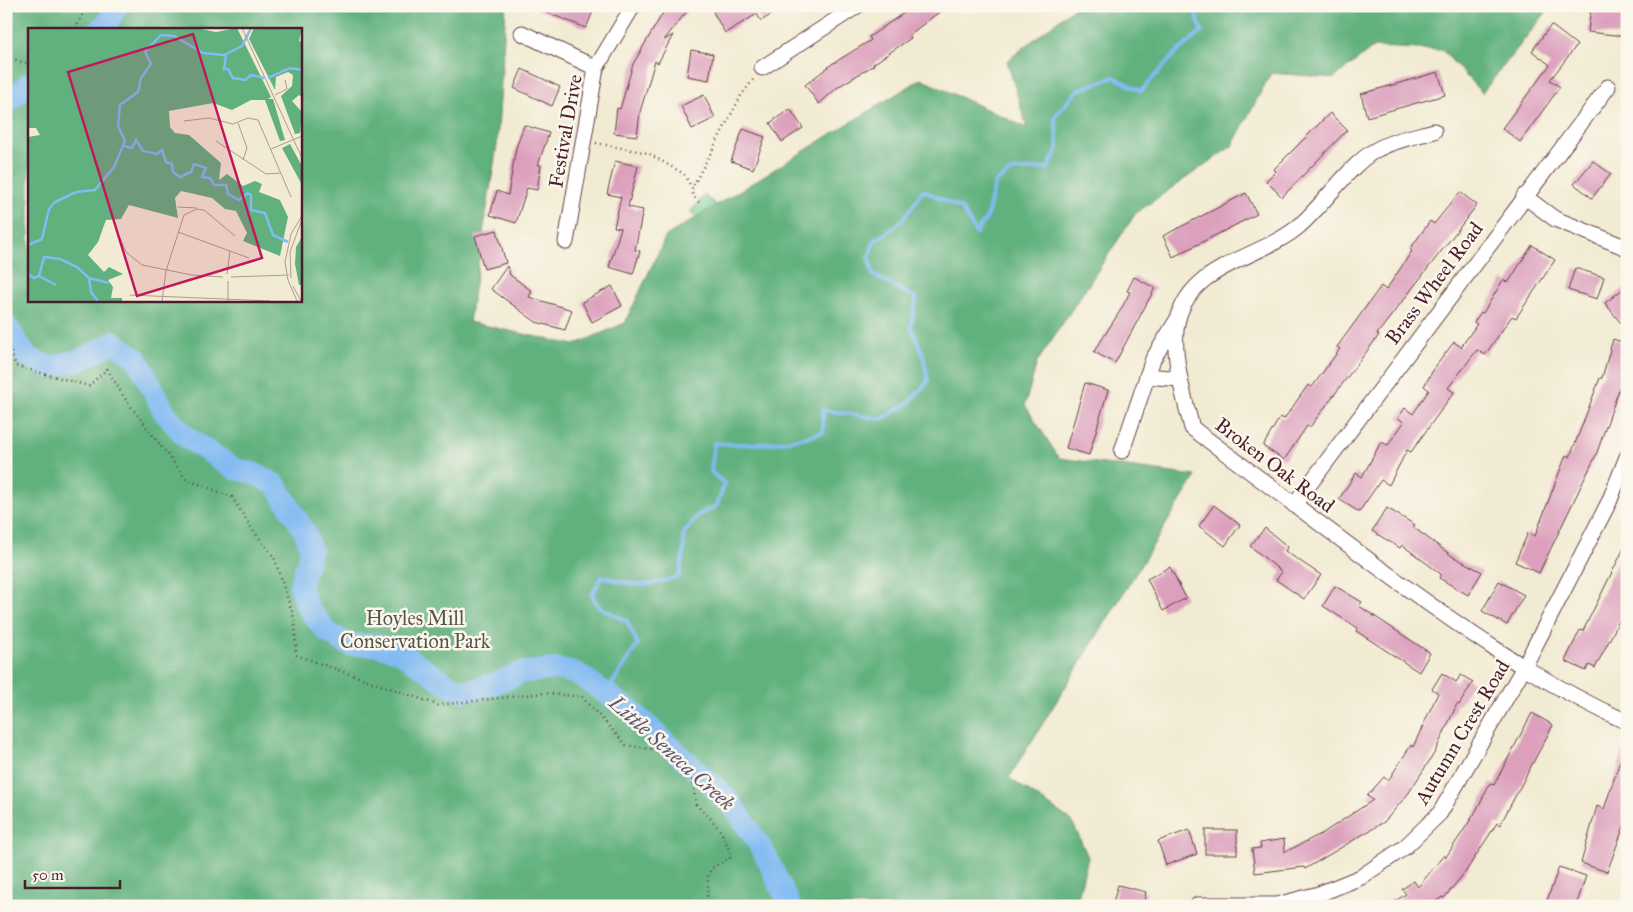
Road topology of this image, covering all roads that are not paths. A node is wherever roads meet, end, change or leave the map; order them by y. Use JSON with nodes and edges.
{"nodes":[{"id":1,"x":633,"y":6,"type":"edge"},
{"id":2,"x":857,"y":6,"type":"edge"},
{"id":3,"x":522,"y":33,"type":"dead end"},
{"id":4,"x":596,"y":68,"type":"junction"},
{"id":5,"x":762,"y":68,"type":"road end"},
{"id":6,"x":1608,"y":87,"type":"dead end"},
{"id":7,"x":1434,"y":131,"type":"dead end"},
{"id":8,"x":1524,"y":196,"type":"junction"},
{"id":9,"x":566,"y":242,"type":"dead end"},
{"id":10,"x":1627,"y":248,"type":"edge"},
{"id":11,"x":1178,"y":319,"type":"junction"},
{"id":12,"x":1147,"y":376,"type":"junction"},
{"id":13,"x":1180,"y":379,"type":"junction"},
{"id":14,"x":1122,"y":451,"type":"dead end"},
{"id":15,"x":1627,"y":457,"type":"edge"},
{"id":16,"x":1294,"y":505,"type":"junction"},
{"id":17,"x":1524,"y":667,"type":"junction"},
{"id":18,"x":1627,"y":722,"type":"edge"},
{"id":19,"x":1198,"y":905,"type":"edge"}],
"edges":[{"from":1,"to":4,"type":"street","name":"Festival Drive"},
{"from":2,"to":5,"type":"street"},
{"from":3,"to":4,"type":"street"},
{"from":4,"to":9,"type":"street","name":"Festival Drive"},
{"from":6,"to":8,"type":"street","name":"Brass Wheel Road"},
{"from":7,"to":11,"type":"street","name":"Broken Oak Road"},
{"from":8,"to":10,"type":"street"},
{"from":8,"to":16,"type":"street","name":"Brass Wheel Road"},
{"from":11,"to":12,"type":"street"},
{"from":11,"to":13,"type":"street","name":"Broken Oak Road"},
{"from":12,"to":13,"type":"street"},
{"from":12,"to":14,"type":"street"},
{"from":13,"to":16,"type":"street","name":"Broken Oak Road"},
{"from":15,"to":17,"type":"street","name":"Autumn Crest Road"},
{"from":16,"to":17,"type":"street","name":"Broken Oak Road"},
{"from":17,"to":18,"type":"street","name":"Broken Oak Road"},
{"from":17,"to":19,"type":"street","name":"Autumn Crest Road"}]}
